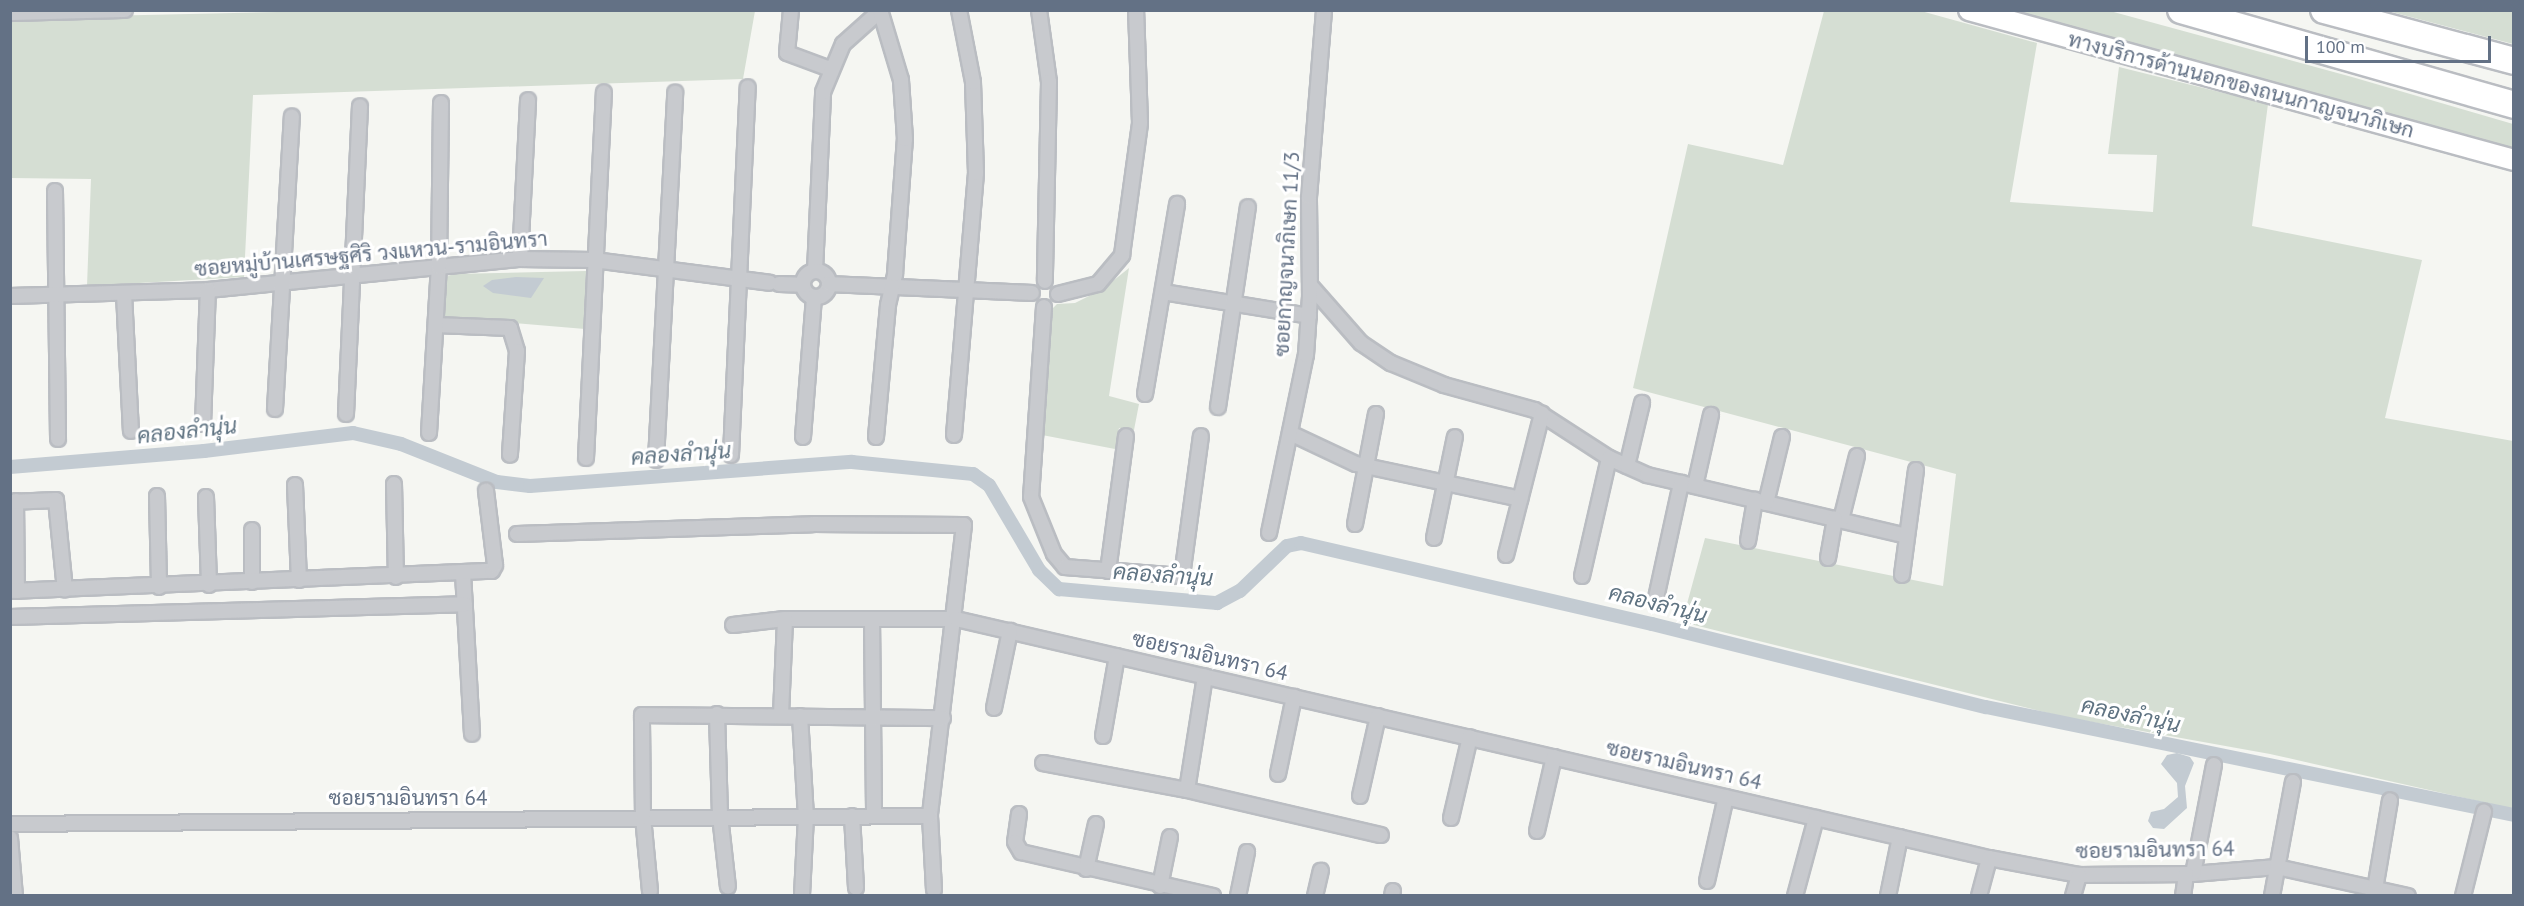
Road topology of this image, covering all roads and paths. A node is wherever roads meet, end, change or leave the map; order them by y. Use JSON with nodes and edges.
{"nodes":[{"id":1,"x":125,"y":10,"type":"edge"},
{"id":2,"x":790,"y":10,"type":"edge"},
{"id":3,"x":959,"y":10,"type":"edge"},
{"id":4,"x":1039,"y":10,"type":"edge"},
{"id":5,"x":1136,"y":10,"type":"edge"},
{"id":6,"x":1324,"y":10,"type":"edge"},
{"id":7,"x":1969,"y":10,"type":"edge"},
{"id":8,"x":2181,"y":10,"type":"edge"},
{"id":9,"x":2324,"y":10,"type":"edge"},
{"id":10,"x":881,"y":11,"type":"edge"},
{"id":11,"x":10,"y":13,"type":"edge"},
{"id":12,"x":2514,"y":61,"type":"edge"},
{"id":13,"x":830,"y":69,"type":"junction"},
{"id":14,"x":748,"y":87,"type":"dead end"},
{"id":15,"x":604,"y":92,"type":"dead end"},
{"id":16,"x":675,"y":92,"type":"dead end"},
{"id":17,"x":528,"y":100,"type":"dead end"},
{"id":18,"x":441,"y":103,"type":"dead end"},
{"id":19,"x":2514,"y":105,"type":"edge"},
{"id":20,"x":360,"y":106,"type":"dead end"},
{"id":21,"x":292,"y":116,"type":"dead end"},
{"id":22,"x":2514,"y":160,"type":"edge"},
{"id":23,"x":55,"y":191,"type":"dead end"},
{"id":24,"x":1177,"y":204,"type":"dead end"},
{"id":25,"x":1248,"y":207,"type":"dead end"},
{"id":26,"x":520,"y":259,"type":"junction"},
{"id":27,"x":594,"y":260,"type":"junction"},
{"id":28,"x":440,"y":267,"type":"junction"},
{"id":29,"x":815,"y":271,"type":"junction"},
{"id":30,"x":667,"y":272,"type":"junction"},
{"id":31,"x":355,"y":277,"type":"junction"},
{"id":32,"x":740,"y":279,"type":"junction"},
{"id":33,"x":1045,"y":281,"type":"junction"},
{"id":34,"x":828,"y":284,"type":"junction"},
{"id":35,"x":279,"y":285,"type":"junction"},
{"id":36,"x":803,"y":285,"type":"junction"},
{"id":37,"x":1310,"y":285,"type":"junction"},
{"id":38,"x":892,"y":287,"type":"junction"},
{"id":39,"x":208,"y":290,"type":"junction"},
{"id":40,"x":966,"y":290,"type":"junction"},
{"id":41,"x":1163,"y":292,"type":"junction"},
{"id":42,"x":1032,"y":293,"type":"junction"},
{"id":43,"x":124,"y":294,"type":"junction"},
{"id":44,"x":1058,"y":294,"type":"junction"},
{"id":45,"x":10,"y":296,"type":"edge"},
{"id":46,"x":55,"y":296,"type":"junction"},
{"id":47,"x":814,"y":297,"type":"junction"},
{"id":48,"x":1233,"y":304,"type":"junction"},
{"id":49,"x":1044,"y":307,"type":"junction"},
{"id":50,"x":1309,"y":316,"type":"junction"},
{"id":51,"x":436,"y":325,"type":"junction"},
{"id":52,"x":1145,"y":394,"type":"dead end"},
{"id":53,"x":1642,"y":403,"type":"dead end"},
{"id":54,"x":1218,"y":407,"type":"dead end"},
{"id":55,"x":275,"y":409,"type":"dead end"},
{"id":56,"x":346,"y":414,"type":"dead end"},
{"id":57,"x":1376,"y":414,"type":"dead end"},
{"id":58,"x":1542,"y":414,"type":"junction"},
{"id":59,"x":1711,"y":415,"type":"dead end"},
{"id":60,"x":203,"y":424,"type":"dead end"},
{"id":61,"x":131,"y":431,"type":"dead end"},
{"id":62,"x":429,"y":433,"type":"dead end"},
{"id":63,"x":1290,"y":433,"type":"junction"},
{"id":64,"x":954,"y":435,"type":"dead end"},
{"id":65,"x":876,"y":436,"type":"dead end"},
{"id":66,"x":1126,"y":436,"type":"dead end"},
{"id":67,"x":1201,"y":436,"type":"dead end"},
{"id":68,"x":1455,"y":436,"type":"dead end"},
{"id":69,"x":803,"y":437,"type":"dead end"},
{"id":70,"x":1782,"y":437,"type":"dead end"},
{"id":71,"x":58,"y":438,"type":"dead end"},
{"id":72,"x":510,"y":455,"type":"dead end"},
{"id":73,"x":731,"y":455,"type":"dead end"},
{"id":74,"x":1857,"y":456,"type":"dead end"},
{"id":75,"x":586,"y":458,"type":"dead end"},
{"id":76,"x":1609,"y":458,"type":"junction"},
{"id":77,"x":656,"y":460,"type":"dead end"},
{"id":78,"x":1367,"y":466,"type":"junction"},
{"id":79,"x":1627,"y":466,"type":"junction"},
{"id":80,"x":1916,"y":470,"type":"dead end"},
{"id":81,"x":1445,"y":483,"type":"junction"},
{"id":82,"x":1681,"y":483,"type":"junction"},
{"id":83,"x":394,"y":484,"type":"dead end"},
{"id":84,"x":295,"y":485,"type":"dead end"},
{"id":85,"x":1695,"y":486,"type":"junction"},
{"id":86,"x":486,"y":491,"type":"dead end"},
{"id":87,"x":157,"y":496,"type":"dead end"},
{"id":88,"x":206,"y":497,"type":"dead end"},
{"id":89,"x":1520,"y":500,"type":"junction"},
{"id":90,"x":1761,"y":501,"type":"junction"},
{"id":91,"x":13,"y":502,"type":"edge"},
{"id":92,"x":1838,"y":520,"type":"junction"},
{"id":93,"x":1355,"y":524,"type":"dead end"},
{"id":94,"x":252,"y":530,"type":"dead end"},
{"id":95,"x":1269,"y":533,"type":"dead end"},
{"id":96,"x":517,"y":534,"type":"dead end"},
{"id":97,"x":1908,"y":536,"type":"junction"},
{"id":98,"x":1434,"y":538,"type":"dead end"},
{"id":99,"x":1748,"y":540,"type":"dead end"},
{"id":100,"x":1506,"y":555,"type":"dead end"},
{"id":101,"x":1828,"y":558,"type":"dead end"},
{"id":102,"x":1108,"y":571,"type":"junction"},
{"id":103,"x":464,"y":573,"type":"junction"},
{"id":104,"x":1902,"y":575,"type":"dead end"},
{"id":105,"x":1582,"y":576,"type":"dead end"},
{"id":106,"x":396,"y":577,"type":"junction"},
{"id":107,"x":299,"y":580,"type":"junction"},
{"id":108,"x":252,"y":582,"type":"junction"},
{"id":109,"x":209,"y":585,"type":"junction"},
{"id":110,"x":159,"y":587,"type":"junction"},
{"id":111,"x":66,"y":590,"type":"junction"},
{"id":112,"x":14,"y":591,"type":"edge"},
{"id":113,"x":1656,"y":597,"type":"dead end"},
{"id":114,"x":465,"y":604,"type":"junction"},
{"id":115,"x":10,"y":617,"type":"edge"},
{"id":116,"x":785,"y":619,"type":"junction"},
{"id":117,"x":872,"y":619,"type":"junction"},
{"id":118,"x":956,"y":619,"type":"junction"},
{"id":119,"x":733,"y":625,"type":"dead end"},
{"id":120,"x":1010,"y":631,"type":"junction"},
{"id":121,"x":1117,"y":656,"type":"junction"},
{"id":122,"x":1205,"y":676,"type":"junction"},
{"id":123,"x":1294,"y":697,"type":"junction"},
{"id":124,"x":994,"y":708,"type":"dead end"},
{"id":125,"x":717,"y":714,"type":"junction"},
{"id":126,"x":781,"y":716,"type":"junction"},
{"id":127,"x":800,"y":716,"type":"junction"},
{"id":128,"x":1378,"y":716,"type":"junction"},
{"id":129,"x":874,"y":717,"type":"junction"},
{"id":130,"x":943,"y":718,"type":"junction"},
{"id":131,"x":472,"y":734,"type":"dead end"},
{"id":132,"x":1103,"y":736,"type":"dead end"},
{"id":133,"x":1470,"y":738,"type":"junction"},
{"id":134,"x":1554,"y":757,"type":"junction"},
{"id":135,"x":1043,"y":763,"type":"dead end"},
{"id":136,"x":2214,"y":765,"type":"dead end"},
{"id":137,"x":1278,"y":774,"type":"dead end"},
{"id":138,"x":2293,"y":782,"type":"dead end"},
{"id":139,"x":1187,"y":790,"type":"junction"},
{"id":140,"x":1360,"y":796,"type":"dead end"},
{"id":141,"x":1726,"y":797,"type":"junction"},
{"id":142,"x":2390,"y":800,"type":"dead end"},
{"id":143,"x":2484,"y":812,"type":"dead end"},
{"id":144,"x":1019,"y":814,"type":"dead end"},
{"id":145,"x":720,"y":816,"type":"junction"},
{"id":146,"x":806,"y":816,"type":"junction"},
{"id":147,"x":852,"y":816,"type":"junction"},
{"id":148,"x":874,"y":816,"type":"junction"},
{"id":149,"x":930,"y":816,"type":"junction"},
{"id":150,"x":643,"y":817,"type":"junction"},
{"id":151,"x":1450,"y":818,"type":"dead end"},
{"id":152,"x":1816,"y":818,"type":"junction"},
{"id":153,"x":10,"y":824,"type":"edge"},
{"id":154,"x":1096,"y":824,"type":"dead end"},
{"id":155,"x":1537,"y":831,"type":"dead end"},
{"id":156,"x":1382,"y":835,"type":"dead end"},
{"id":157,"x":1170,"y":837,"type":"dead end"},
{"id":158,"x":1900,"y":837,"type":"junction"},
{"id":159,"x":10,"y":838,"type":"edge"},
{"id":160,"x":1247,"y":852,"type":"dead end"},
{"id":161,"x":1989,"y":858,"type":"junction"},
{"id":162,"x":2277,"y":867,"type":"junction"},
{"id":163,"x":1086,"y":868,"type":"junction"},
{"id":164,"x":1321,"y":871,"type":"dead end"},
{"id":165,"x":2190,"y":874,"type":"junction"},
{"id":166,"x":2079,"y":875,"type":"junction"},
{"id":167,"x":1707,"y":881,"type":"dead end"},
{"id":168,"x":1160,"y":886,"type":"junction"},
{"id":169,"x":728,"y":888,"type":"dead end"},
{"id":170,"x":856,"y":888,"type":"dead end"},
{"id":171,"x":934,"y":890,"type":"dead end"},
{"id":172,"x":650,"y":891,"type":"dead end"},
{"id":173,"x":2375,"y":892,"type":"edge"},
{"id":174,"x":15,"y":896,"type":"edge"},
{"id":175,"x":802,"y":896,"type":"edge"},
{"id":176,"x":1213,"y":896,"type":"edge"},
{"id":177,"x":1238,"y":896,"type":"edge"},
{"id":178,"x":1315,"y":896,"type":"edge"},
{"id":179,"x":1795,"y":896,"type":"edge"},
{"id":180,"x":1888,"y":896,"type":"edge"},
{"id":181,"x":1979,"y":896,"type":"edge"},
{"id":182,"x":2073,"y":896,"type":"edge"},
{"id":183,"x":2183,"y":896,"type":"edge"},
{"id":184,"x":2272,"y":896,"type":"edge"},
{"id":185,"x":2408,"y":896,"type":"edge"},
{"id":186,"x":2463,"y":896,"type":"edge"}],
"edges":[{"from":1,"to":11,"type":"street"},
{"from":2,"to":13,"type":"street"},
{"from":3,"to":40,"type":"street"},
{"from":4,"to":33,"type":"street"},
{"from":5,"to":44,"type":"street"},
{"from":6,"to":37,"type":"street","name":"ซอยกาญจนาภิเษก 11/3"},
{"from":7,"to":22,"type":"main road","name":"ทางบริการด้านนอกของถนนกาญจนาภิเษก"},
{"from":8,"to":19,"type":"highway"},
{"from":9,"to":12,"type":"highway"},
{"from":10,"to":13,"type":"street"},
{"from":10,"to":38,"type":"street"},
{"from":13,"to":29,"type":"street"},
{"from":14,"to":32,"type":"street"},
{"from":15,"to":27,"type":"street"},
{"from":16,"to":30,"type":"street"},
{"from":17,"to":26,"type":"street"},
{"from":18,"to":28,"type":"street"},
{"from":20,"to":31,"type":"street"},
{"from":21,"to":35,"type":"street"},
{"from":23,"to":46,"type":"street"},
{"from":24,"to":41,"type":"street"},
{"from":25,"to":48,"type":"street"},
{"from":26,"to":27,"type":"street","name":"ซอยหมู่บ้านเศรษฐศิริ วงแหวน-รามอินทรา"},
{"from":26,"to":28,"type":"street","name":"ซอยหมู่บ้านเศรษฐศิริ วงแหวน-รามอินทรา"},
{"from":27,"to":30,"type":"street","name":"ซอยหมู่บ้านเศรษฐศิริ วงแหวน-รามอินทรา"},
{"from":27,"to":75,"type":"street"},
{"from":28,"to":31,"type":"street","name":"ซอยหมู่บ้านเศรษฐศิริ วงแหวน-รามอินทรา"},
{"from":28,"to":51,"type":"street"},
{"from":29,"to":34,"type":"street"},
{"from":29,"to":36,"type":"street"},
{"from":30,"to":32,"type":"street","name":"ซอยหมู่บ้านเศรษฐศิริ วงแหวน-รามอินทรา"},
{"from":30,"to":77,"type":"street"},
{"from":31,"to":35,"type":"street","name":"ซอยหมู่บ้านเศรษฐศิริ วงแหวน-รามอินทรา"},
{"from":31,"to":56,"type":"street"},
{"from":32,"to":36,"type":"street","name":"ซอยหมู่บ้านเศรษฐศิริ วงแหวน-รามอินทรา"},
{"from":32,"to":73,"type":"street"},
{"from":33,"to":42,"type":"street"},
{"from":33,"to":44,"type":"street"},
{"from":34,"to":38,"type":"street"},
{"from":34,"to":47,"type":"street"},
{"from":35,"to":39,"type":"street","name":"ซอยหมู่บ้านเศรษฐศิริ วงแหวน-รามอินทรา"},
{"from":35,"to":55,"type":"street"},
{"from":36,"to":47,"type":"street"},
{"from":37,"to":50,"type":"street","name":"ซอยกาญจนาภิเษก 11/3"},
{"from":37,"to":58,"type":"street"},
{"from":38,"to":40,"type":"street"},
{"from":38,"to":65,"type":"street"},
{"from":39,"to":43,"type":"street","name":"ซอยหมู่บ้านเศรษฐศิริ วงแหวน-รามอินทรา"},
{"from":39,"to":60,"type":"street"},
{"from":40,"to":42,"type":"street"},
{"from":40,"to":64,"type":"street"},
{"from":41,"to":48,"type":"street"},
{"from":41,"to":52,"type":"street"},
{"from":42,"to":49,"type":"street"},
{"from":43,"to":46,"type":"street","name":"ซอยหมู่บ้านเศรษฐศิริ วงแหวน-รามอินทรา"},
{"from":43,"to":61,"type":"street"},
{"from":44,"to":49,"type":"street"},
{"from":45,"to":46,"type":"street","name":"ซอยหมู่บ้านเศรษฐศิริ วงแหวน-รามอินทรา"},
{"from":46,"to":71,"type":"street"},
{"from":47,"to":69,"type":"street"},
{"from":48,"to":50,"type":"street"},
{"from":48,"to":54,"type":"street"},
{"from":49,"to":102,"type":"street"},
{"from":50,"to":63,"type":"street","name":"ซอยกาญจนาภิเษก 11/3"},
{"from":51,"to":62,"type":"street"},
{"from":51,"to":72,"type":"street"},
{"from":53,"to":79,"type":"street"},
{"from":57,"to":78,"type":"street"},
{"from":58,"to":76,"type":"street"},
{"from":58,"to":89,"type":"street"},
{"from":59,"to":85,"type":"street"},
{"from":63,"to":78,"type":"street"},
{"from":63,"to":95,"type":"street","name":"ซอยกาญจนาภิเษก 11/3"},
{"from":66,"to":102,"type":"street"},
{"from":67,"to":102,"type":"street"},
{"from":68,"to":81,"type":"street"},
{"from":70,"to":90,"type":"street"},
{"from":74,"to":92,"type":"street"},
{"from":76,"to":79,"type":"street"},
{"from":76,"to":105,"type":"street"},
{"from":78,"to":81,"type":"street"},
{"from":78,"to":93,"type":"street"},
{"from":79,"to":82,"type":"street"},
{"from":80,"to":97,"type":"street"},
{"from":81,"to":89,"type":"street"},
{"from":81,"to":98,"type":"street"},
{"from":82,"to":85,"type":"street"},
{"from":82,"to":113,"type":"street"},
{"from":83,"to":106,"type":"street"},
{"from":84,"to":107,"type":"street"},
{"from":85,"to":90,"type":"street"},
{"from":86,"to":103,"type":"street"},
{"from":87,"to":110,"type":"street"},
{"from":88,"to":109,"type":"street"},
{"from":89,"to":100,"type":"street"},
{"from":90,"to":92,"type":"street"},
{"from":90,"to":99,"type":"street"},
{"from":91,"to":111,"type":"street"},
{"from":91,"to":112,"type":"street"},
{"from":92,"to":97,"type":"street"},
{"from":92,"to":101,"type":"street"},
{"from":94,"to":108,"type":"street"},
{"from":96,"to":118,"type":"street"},
{"from":97,"to":104,"type":"street"},
{"from":103,"to":106,"type":"street"},
{"from":103,"to":114,"type":"street"},
{"from":106,"to":107,"type":"street"},
{"from":107,"to":108,"type":"street"},
{"from":108,"to":109,"type":"street"},
{"from":109,"to":110,"type":"street"},
{"from":110,"to":111,"type":"street"},
{"from":111,"to":112,"type":"street"},
{"from":114,"to":115,"type":"street"},
{"from":114,"to":131,"type":"street"},
{"from":116,"to":117,"type":"street","name":"ซอยรามอินทรา 64"},
{"from":116,"to":119,"type":"street","name":"ซอยรามอินทรา 64"},
{"from":116,"to":126,"type":"street"},
{"from":117,"to":118,"type":"street","name":"ซอยรามอินทรา 64"},
{"from":117,"to":129,"type":"street"},
{"from":118,"to":120,"type":"street","name":"ซอยรามอินทรา 64"},
{"from":118,"to":130,"type":"street"},
{"from":120,"to":121,"type":"street","name":"ซอยรามอินทรา 64"},
{"from":120,"to":124,"type":"street"},
{"from":121,"to":122,"type":"street","name":"ซอยรามอินทรา 64"},
{"from":121,"to":132,"type":"street"},
{"from":122,"to":123,"type":"street","name":"ซอยรามอินทรา 64"},
{"from":122,"to":139,"type":"street"},
{"from":123,"to":128,"type":"street","name":"ซอยรามอินทรา 64"},
{"from":123,"to":137,"type":"street"},
{"from":125,"to":126,"type":"street"},
{"from":125,"to":145,"type":"street"},
{"from":125,"to":150,"type":"street"},
{"from":126,"to":127,"type":"street"},
{"from":127,"to":129,"type":"street"},
{"from":127,"to":146,"type":"street"},
{"from":128,"to":133,"type":"street","name":"ซอยรามอินทรา 64"},
{"from":128,"to":140,"type":"street"},
{"from":129,"to":130,"type":"street"},
{"from":129,"to":148,"type":"street"},
{"from":130,"to":149,"type":"street"},
{"from":133,"to":134,"type":"street","name":"ซอยรามอินทรา 64"},
{"from":133,"to":151,"type":"street"},
{"from":134,"to":141,"type":"street","name":"ซอยรามอินทรา 64"},
{"from":134,"to":155,"type":"street"},
{"from":135,"to":139,"type":"street"},
{"from":136,"to":165,"type":"street"},
{"from":138,"to":162,"type":"street"},
{"from":139,"to":156,"type":"street"},
{"from":141,"to":152,"type":"street","name":"ซอยรามอินทรา 64"},
{"from":141,"to":167,"type":"street"},
{"from":142,"to":173,"type":"street"},
{"from":143,"to":186,"type":"street"},
{"from":144,"to":163,"type":"street"},
{"from":145,"to":146,"type":"street","name":"ซอยรามอินทรา 64"},
{"from":145,"to":150,"type":"street","name":"ซอยรามอินทรา 64"},
{"from":145,"to":169,"type":"street"},
{"from":146,"to":147,"type":"street","name":"ซอยรามอินทรา 64"},
{"from":146,"to":175,"type":"street"},
{"from":147,"to":148,"type":"street","name":"ซอยรามอินทรา 64"},
{"from":147,"to":170,"type":"street"},
{"from":148,"to":149,"type":"street","name":"ซอยรามอินทรา 64"},
{"from":149,"to":171,"type":"street"},
{"from":150,"to":153,"type":"street","name":"ซอยรามอินทรา 64"},
{"from":150,"to":172,"type":"street"},
{"from":152,"to":158,"type":"street","name":"ซอยรามอินทรา 64"},
{"from":152,"to":179,"type":"street"},
{"from":154,"to":163,"type":"street"},
{"from":157,"to":168,"type":"street"},
{"from":158,"to":161,"type":"street","name":"ซอยรามอินทรา 64"},
{"from":158,"to":180,"type":"street"},
{"from":159,"to":174,"type":"street"},
{"from":160,"to":177,"type":"street"},
{"from":161,"to":166,"type":"street","name":"ซอยรามอินทรา 64"},
{"from":161,"to":181,"type":"street"},
{"from":162,"to":165,"type":"street","name":"ซอยรามอินทรา 64"},
{"from":162,"to":173,"type":"street","name":"ซอยรามอินทรา 64"},
{"from":162,"to":184,"type":"street"},
{"from":163,"to":168,"type":"street"},
{"from":164,"to":178,"type":"street"},
{"from":165,"to":166,"type":"street","name":"ซอยรามอินทรา 64"},
{"from":165,"to":183,"type":"street"},
{"from":166,"to":182,"type":"street"},
{"from":168,"to":176,"type":"street"},
{"from":173,"to":185,"type":"street","name":"ซอยรามอินทรา 64"}]}
